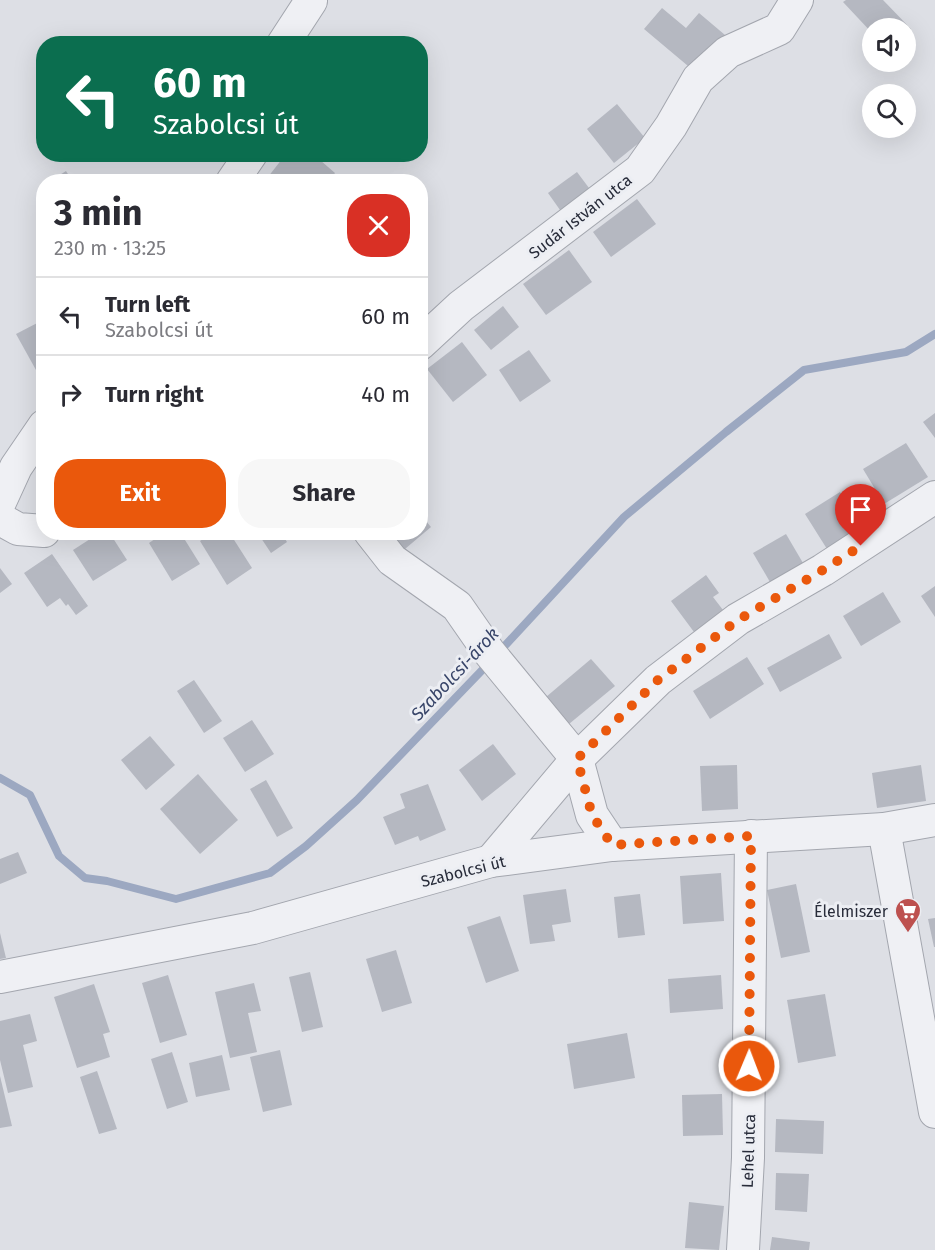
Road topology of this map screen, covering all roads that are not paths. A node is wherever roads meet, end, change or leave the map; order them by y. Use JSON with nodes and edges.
{"nodes":[{"id":1,"x":797,"y":0,"type":"edge"},
{"id":2,"x":311,"y":1,"type":"edge"},
{"id":3,"x":288,"y":36,"type":"edge"},
{"id":4,"x":428,"y":337,"type":"edge"},
{"id":5,"x":36,"y":438,"type":"edge"},
{"id":6,"x":935,"y":497,"type":"edge"},
{"id":7,"x":0,"y":502,"type":"edge"},
{"id":8,"x":0,"y":519,"type":"edge"},
{"id":9,"x":36,"y":530,"type":"edge"},
{"id":10,"x":376,"y":540,"type":"edge"},
{"id":11,"x":577,"y":759,"type":"junction"},
{"id":12,"x":935,"y":820,"type":"edge"},
{"id":13,"x":884,"y":829,"type":"junction"},
{"id":14,"x":751,"y":836,"type":"junction"},
{"id":15,"x":612,"y":845,"type":"junction"},
{"id":16,"x":491,"y":861,"type":"junction"},
{"id":17,"x":0,"y":977,"type":"edge"},
{"id":18,"x":935,"y":1112,"type":"edge"},
{"id":19,"x":743,"y":1250,"type":"edge"}],
"edges":[{"from":1,"to":4,"type":"street","name":"Sudár István utca"},
{"from":2,"to":3,"type":"street"},
{"from":5,"to":7,"type":"street"},
{"from":6,"to":11,"type":"street"},
{"from":8,"to":9,"type":"street"},
{"from":10,"to":11,"type":"street"},
{"from":11,"to":15,"type":"street"},
{"from":11,"to":16,"type":"street"},
{"from":12,"to":13,"type":"street","name":"Szabolcsi út"},
{"from":13,"to":14,"type":"street","name":"Szabolcsi út"},
{"from":13,"to":18,"type":"street"},
{"from":14,"to":15,"type":"street","name":"Szabolcsi út"},
{"from":14,"to":19,"type":"street","name":"Lehel utca"},
{"from":15,"to":16,"type":"street","name":"Szabolcsi út"},
{"from":16,"to":17,"type":"street","name":"Szabolcsi út"}]}
